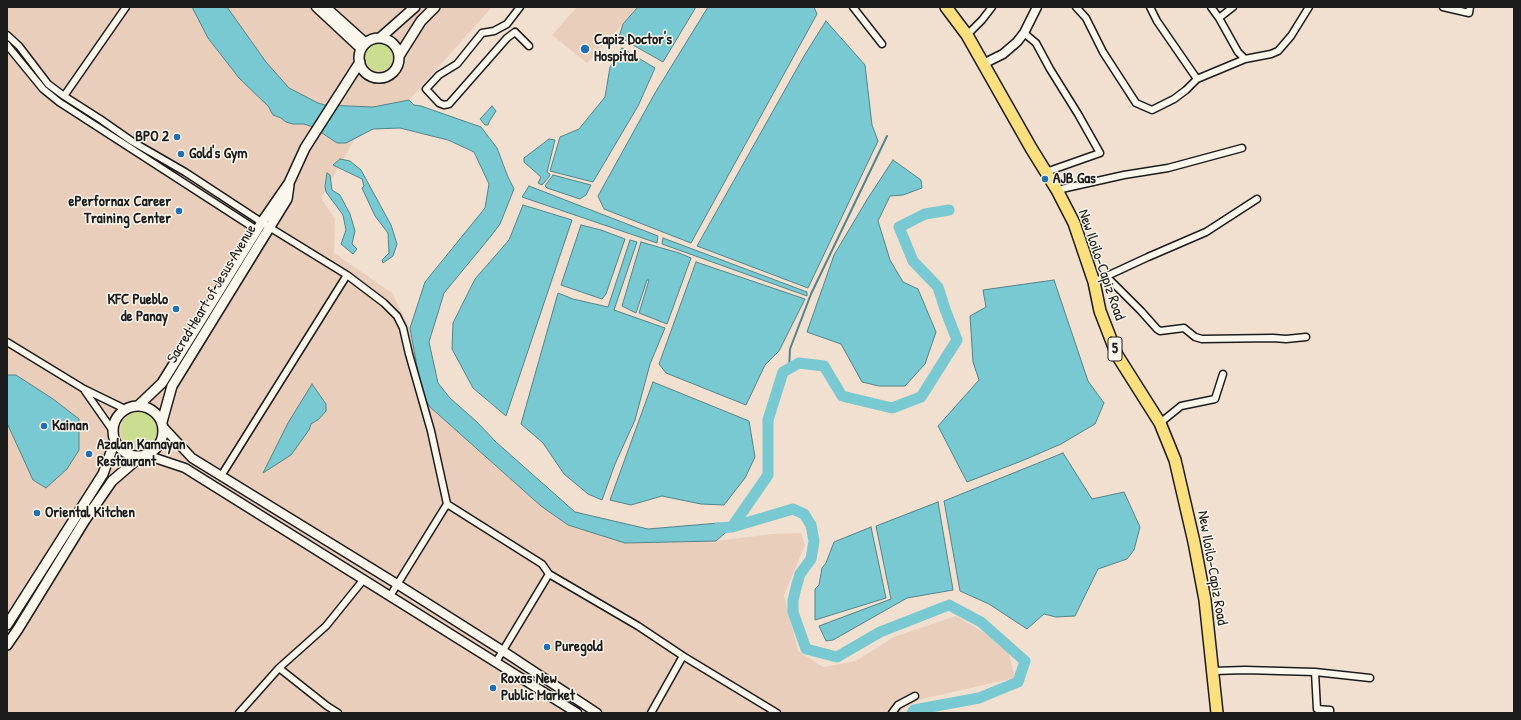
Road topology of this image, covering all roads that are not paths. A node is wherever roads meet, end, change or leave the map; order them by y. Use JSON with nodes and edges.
{"nodes":[{"id":1,"x":126,"y":7,"type":"edge"},
{"id":2,"x":316,"y":7,"type":"edge"},
{"id":3,"x":326,"y":7,"type":"edge"},
{"id":4,"x":416,"y":7,"type":"edge"},
{"id":5,"x":434,"y":7,"type":"edge"},
{"id":6,"x":520,"y":7,"type":"edge"},
{"id":7,"x":853,"y":7,"type":"edge"},
{"id":8,"x":946,"y":7,"type":"edge"},
{"id":9,"x":992,"y":7,"type":"edge"},
{"id":10,"x":1037,"y":7,"type":"edge"},
{"id":11,"x":1076,"y":7,"type":"edge"},
{"id":12,"x":1150,"y":7,"type":"edge"},
{"id":13,"x":1211,"y":7,"type":"edge"},
{"id":14,"x":1233,"y":7,"type":"edge"},
{"id":15,"x":1309,"y":7,"type":"edge"},
{"id":16,"x":1443,"y":7,"type":"edge"},
{"id":17,"x":1470,"y":7,"type":"edge"},
{"id":18,"x":1219,"y":18,"type":"junction"},
{"id":19,"x":506,"y":24,"type":"junction"},
{"id":20,"x":515,"y":32,"type":"junction"},
{"id":21,"x":1024,"y":33,"type":"junction"},
{"id":22,"x":7,"y":35,"type":"edge"},
{"id":23,"x":968,"y":35,"type":"junction"},
{"id":24,"x":380,"y":38,"type":"junction"},
{"id":25,"x":882,"y":44,"type":"dead end"},
{"id":26,"x":7,"y":45,"type":"edge"},
{"id":27,"x":364,"y":46,"type":"junction"},
{"id":28,"x":529,"y":46,"type":"dead end"},
{"id":29,"x":399,"y":56,"type":"junction"},
{"id":30,"x":1245,"y":59,"type":"junction"},
{"id":31,"x":360,"y":62,"type":"junction"},
{"id":32,"x":983,"y":64,"type":"junction"},
{"id":33,"x":36,"y":70,"type":"junction"},
{"id":34,"x":29,"y":74,"type":"junction"},
{"id":35,"x":1197,"y":79,"type":"junction"},
{"id":36,"x":64,"y":96,"type":"junction"},
{"id":37,"x":133,"y":142,"type":"junction"},
{"id":38,"x":1242,"y":148,"type":"dead end"},
{"id":39,"x":129,"y":149,"type":"junction"},
{"id":40,"x":154,"y":159,"type":"junction"},
{"id":41,"x":186,"y":172,"type":"junction"},
{"id":42,"x":1046,"y":172,"type":"junction"},
{"id":43,"x":181,"y":180,"type":"junction"},
{"id":44,"x":1057,"y":190,"type":"junction"},
{"id":45,"x":1257,"y":199,"type":"dead end"},
{"id":46,"x":263,"y":226,"type":"junction"},
{"id":47,"x":347,"y":275,"type":"junction"},
{"id":48,"x":1107,"y":276,"type":"junction"},
{"id":49,"x":1094,"y":282,"type":"junction"},
{"id":50,"x":1306,"y":337,"type":"dead end"},
{"id":51,"x":7,"y":342,"type":"edge"},
{"id":52,"x":1223,"y":374,"type":"dead end"},
{"id":53,"x":84,"y":389,"type":"junction"},
{"id":54,"x":138,"y":405,"type":"junction"},
{"id":55,"x":125,"y":409,"type":"junction"},
{"id":56,"x":1160,"y":423,"type":"junction"},
{"id":57,"x":163,"y":425,"type":"junction"},
{"id":58,"x":113,"y":431,"type":"junction"},
{"id":59,"x":115,"y":441,"type":"junction"},
{"id":60,"x":144,"y":455,"type":"junction"},
{"id":61,"x":221,"y":476,"type":"junction"},
{"id":62,"x":448,"y":504,"type":"junction"},
{"id":63,"x":550,"y":574,"type":"junction"},
{"id":64,"x":364,"y":579,"type":"junction"},
{"id":65,"x":397,"y":584,"type":"junction"},
{"id":66,"x":390,"y":596,"type":"junction"},
{"id":67,"x":7,"y":625,"type":"edge"},
{"id":68,"x":7,"y":645,"type":"edge"},
{"id":69,"x":503,"y":651,"type":"junction"},
{"id":70,"x":683,"y":656,"type":"junction"},
{"id":71,"x":496,"y":662,"type":"junction"},
{"id":72,"x":279,"y":668,"type":"junction"},
{"id":73,"x":1213,"y":671,"type":"junction"},
{"id":74,"x":1315,"y":672,"type":"junction"},
{"id":75,"x":1370,"y":678,"type":"dead end"},
{"id":76,"x":916,"y":696,"type":"dead end"},
{"id":77,"x":239,"y":713,"type":"edge"},
{"id":78,"x":338,"y":713,"type":"edge"},
{"id":79,"x":577,"y":713,"type":"edge"},
{"id":80,"x":596,"y":713,"type":"edge"},
{"id":81,"x":650,"y":713,"type":"edge"},
{"id":82,"x":777,"y":713,"type":"edge"},
{"id":83,"x":892,"y":713,"type":"edge"},
{"id":84,"x":1217,"y":713,"type":"edge"},
{"id":85,"x":1330,"y":713,"type":"edge"}],
"edges":[{"from":1,"to":36,"type":"street"},
{"from":2,"to":27,"type":"street"},
{"from":3,"to":27,"type":"street"},
{"from":4,"to":24,"type":"main road"},
{"from":5,"to":29,"type":"main road"},
{"from":6,"to":19,"type":"street"},
{"from":7,"to":25,"type":"street"},
{"from":8,"to":23,"type":"highway","name":"New Iloilo-Capiz Road","number":"5"},
{"from":9,"to":23,"type":"street"},
{"from":10,"to":21,"type":"street"},
{"from":11,"to":35,"type":"street"},
{"from":12,"to":35,"type":"street"},
{"from":13,"to":18,"type":"street"},
{"from":14,"to":18,"type":"street"},
{"from":15,"to":30,"type":"street"},
{"from":16,"to":17,"type":"street"},
{"from":18,"to":30,"type":"street"},
{"from":19,"to":20,"type":"street"},
{"from":19,"to":20,"type":"street"},
{"from":20,"to":28,"type":"street"},
{"from":21,"to":32,"type":"street"},
{"from":21,"to":42,"type":"street"},
{"from":22,"to":33,"type":"street"},
{"from":23,"to":32,"type":"highway","name":"New Iloilo-Capiz Road","number":"5"},
{"from":24,"to":27,"type":"main road"},
{"from":24,"to":29,"type":"main road"},
{"from":26,"to":34,"type":"street"},
{"from":27,"to":31,"type":"main road"},
{"from":29,"to":31,"type":"main road"},
{"from":30,"to":35,"type":"street"},
{"from":31,"to":46,"type":"main road","name":"Sacred Heart of Jesus Avenue"},
{"from":32,"to":42,"type":"highway","name":"New Iloilo-Capiz Road","number":"5"},
{"from":33,"to":34,"type":"street"},
{"from":33,"to":36,"type":"street"},
{"from":34,"to":39,"type":"street"},
{"from":36,"to":37,"type":"street"},
{"from":37,"to":39,"type":"street"},
{"from":37,"to":40,"type":"street"},
{"from":38,"to":44,"type":"street"},
{"from":39,"to":40,"type":"street"},
{"from":40,"to":41,"type":"street"},
{"from":40,"to":43,"type":"street"},
{"from":41,"to":43,"type":"street"},
{"from":41,"to":46,"type":"street"},
{"from":42,"to":44,"type":"highway","name":"New Iloilo-Capiz Road","number":"5"},
{"from":43,"to":46,"type":"street"},
{"from":44,"to":49,"type":"highway","name":"New Iloilo-Capiz Road","number":"5"},
{"from":45,"to":48,"type":"street"},
{"from":46,"to":47,"type":"street"},
{"from":46,"to":54,"type":"main road","name":"Sacred Heart of Jesus Avenue"},
{"from":46,"to":57,"type":"main road","name":"Sacred Heart of Jesus Avenue"},
{"from":47,"to":61,"type":"street"},
{"from":47,"to":62,"type":"street"},
{"from":48,"to":49,"type":"street"},
{"from":48,"to":50,"type":"street"},
{"from":49,"to":56,"type":"highway","name":"New Iloilo-Capiz Road","number":"5"},
{"from":51,"to":53,"type":"street"},
{"from":52,"to":56,"type":"street"},
{"from":53,"to":55,"type":"street"},
{"from":53,"to":58,"type":"street"},
{"from":54,"to":55,"type":"main road"},
{"from":54,"to":57,"type":"main road"},
{"from":55,"to":58,"type":"main road"},
{"from":56,"to":73,"type":"highway","name":"New Iloilo-Capiz Road","number":"5"},
{"from":57,"to":60,"type":"main road"},
{"from":57,"to":61,"type":"street"},
{"from":58,"to":59,"type":"main road"},
{"from":59,"to":60,"type":"main road"},
{"from":59,"to":67,"type":"main road"},
{"from":60,"to":64,"type":"street"},
{"from":60,"to":68,"type":"main road"},
{"from":61,"to":65,"type":"street"},
{"from":62,"to":63,"type":"street"},
{"from":62,"to":65,"type":"street"},
{"from":63,"to":69,"type":"street"},
{"from":63,"to":70,"type":"street"},
{"from":64,"to":66,"type":"street"},
{"from":64,"to":72,"type":"street"},
{"from":65,"to":66,"type":"street"},
{"from":65,"to":69,"type":"street"},
{"from":66,"to":71,"type":"street"},
{"from":69,"to":71,"type":"street"},
{"from":69,"to":80,"type":"street"},
{"from":70,"to":81,"type":"street"},
{"from":70,"to":82,"type":"street"},
{"from":71,"to":79,"type":"street"},
{"from":72,"to":77,"type":"street"},
{"from":72,"to":78,"type":"street"},
{"from":73,"to":74,"type":"street"},
{"from":73,"to":84,"type":"highway","name":"New Iloilo-Capiz Road","number":"5"},
{"from":74,"to":75,"type":"street"},
{"from":74,"to":85,"type":"street"},
{"from":76,"to":83,"type":"street"}]}
